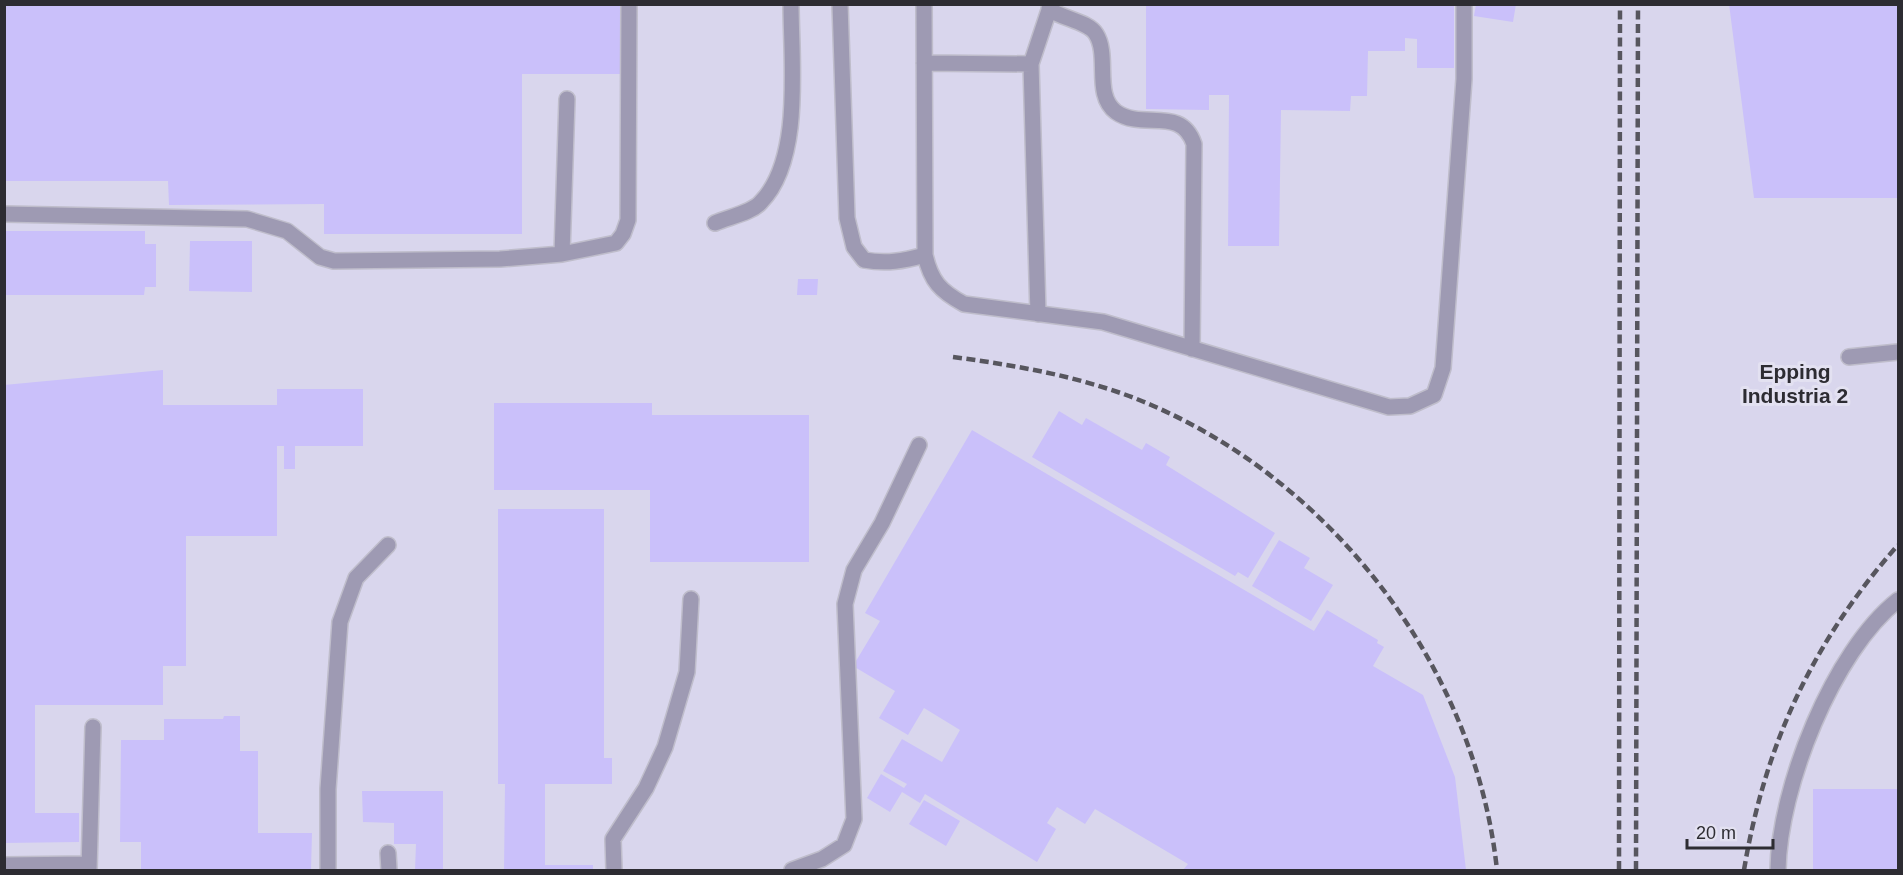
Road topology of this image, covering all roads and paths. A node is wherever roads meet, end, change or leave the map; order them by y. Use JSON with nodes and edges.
{"nodes":[{"id":1,"x":629,"y":4,"type":"edge"},
{"id":2,"x":791,"y":4,"type":"edge"},
{"id":3,"x":840,"y":4,"type":"edge"},
{"id":4,"x":924,"y":4,"type":"edge"},
{"id":5,"x":1464,"y":4,"type":"edge"},
{"id":6,"x":1050,"y":7,"type":"edge"},
{"id":7,"x":924,"y":63,"type":"junction"},
{"id":8,"x":1031,"y":64,"type":"junction"},
{"id":9,"x":567,"y":99,"type":"dead end"},
{"id":10,"x":4,"y":214,"type":"edge"},
{"id":11,"x":715,"y":222,"type":"dead end"},
{"id":12,"x":562,"y":254,"type":"junction"},
{"id":13,"x":925,"y":255,"type":"junction"},
{"id":14,"x":1038,"y":314,"type":"junction"},
{"id":15,"x":1192,"y":349,"type":"junction"},
{"id":16,"x":1899,"y":352,"type":"edge"},
{"id":17,"x":1849,"y":357,"type":"dead end"},
{"id":18,"x":919,"y":445,"type":"dead end"},
{"id":19,"x":388,"y":545,"type":"dead end"},
{"id":20,"x":691,"y":599,"type":"dead end"},
{"id":21,"x":1899,"y":600,"type":"edge"},
{"id":22,"x":93,"y":727,"type":"dead end"},
{"id":23,"x":388,"y":853,"type":"dead end"},
{"id":24,"x":4,"y":865,"type":"edge"},
{"id":25,"x":89,"y":867,"type":"edge"},
{"id":26,"x":328,"y":870,"type":"edge"},
{"id":27,"x":389,"y":870,"type":"edge"},
{"id":28,"x":614,"y":870,"type":"edge"},
{"id":29,"x":792,"y":870,"type":"edge"},
{"id":30,"x":1778,"y":870,"type":"edge"}],
"edges":[{"from":1,"to":12,"type":"lane"},
{"from":2,"to":11,"type":"lane"},
{"from":3,"to":13,"type":"lane"},
{"from":4,"to":7,"type":"lane"},
{"from":5,"to":15,"type":"lane"},
{"from":6,"to":8,"type":"lane"},
{"from":6,"to":15,"type":"lane"},
{"from":7,"to":8,"type":"lane"},
{"from":7,"to":13,"type":"lane"},
{"from":8,"to":14,"type":"lane"},
{"from":9,"to":12,"type":"lane"},
{"from":10,"to":12,"type":"lane"},
{"from":13,"to":14,"type":"lane"},
{"from":14,"to":15,"type":"lane"},
{"from":16,"to":17,"type":"lane"},
{"from":18,"to":29,"type":"lane"},
{"from":19,"to":26,"type":"lane"},
{"from":20,"to":28,"type":"lane"},
{"from":21,"to":30,"type":"lane"},
{"from":22,"to":25,"type":"lane"},
{"from":23,"to":27,"type":"lane"},
{"from":24,"to":25,"type":"lane"}]}
